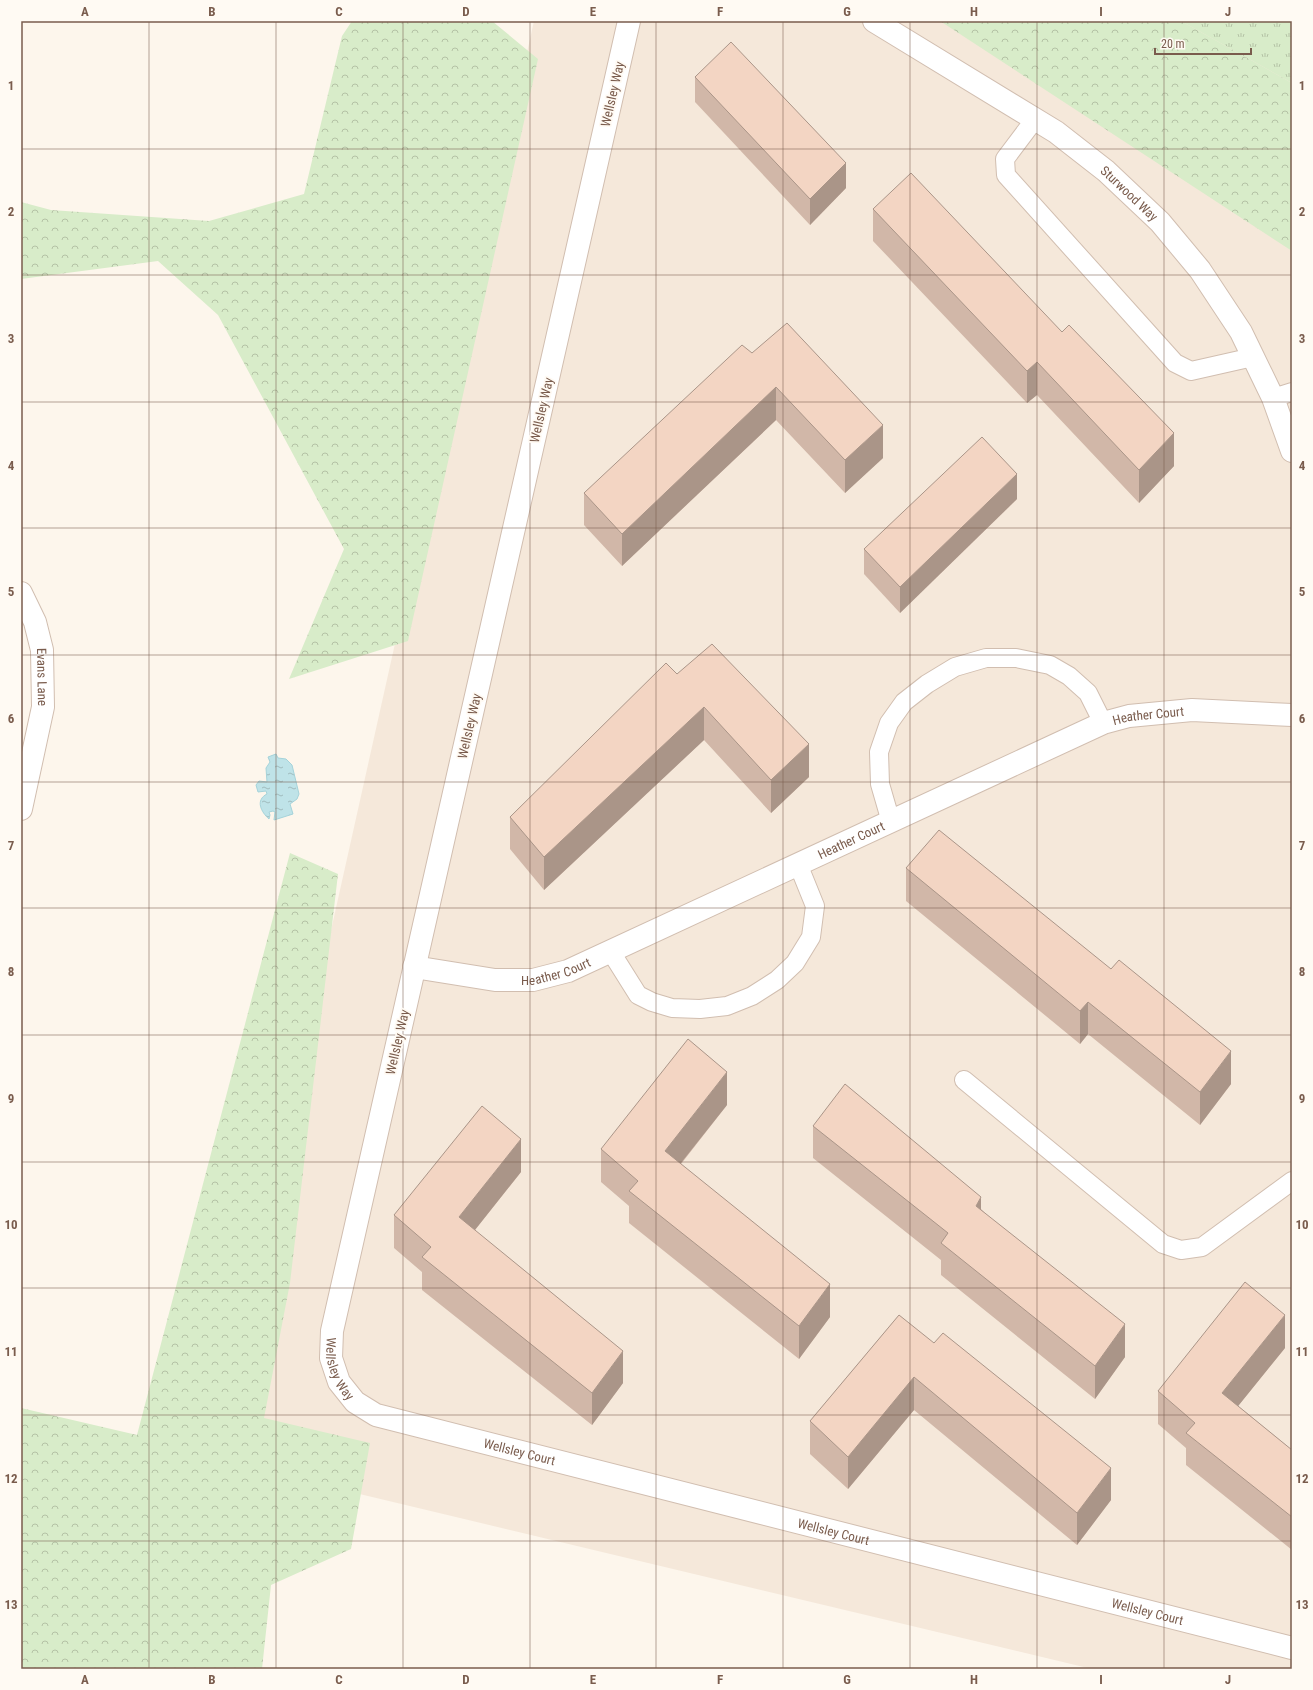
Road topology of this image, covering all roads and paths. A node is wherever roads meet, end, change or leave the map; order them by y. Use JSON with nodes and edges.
{"nodes":[{"id":1,"x":629,"y":21,"type":"edge"},
{"id":2,"x":874,"y":21,"type":"edge"},
{"id":3,"x":1035,"y":119,"type":"junction"},
{"id":4,"x":1253,"y":357,"type":"junction"},
{"id":5,"x":1283,"y":395,"type":"edge"},
{"id":6,"x":1292,"y":451,"type":"edge"},
{"id":7,"x":21,"y":593,"type":"edge"},
{"id":8,"x":1292,"y":715,"type":"edge"},
{"id":9,"x":1103,"y":723,"type":"junction"},
{"id":10,"x":21,"y":809,"type":"edge"},
{"id":11,"x":891,"y":822,"type":"junction"},
{"id":12,"x":798,"y":864,"type":"junction"},
{"id":13,"x":611,"y":952,"type":"junction"},
{"id":14,"x":414,"y":967,"type":"junction"},
{"id":15,"x":964,"y":1080,"type":"dead end"},
{"id":16,"x":1292,"y":1181,"type":"edge"},
{"id":17,"x":376,"y":1414,"type":"joint"},
{"id":18,"x":1292,"y":1648,"type":"edge"}],
"edges":[{"from":1,"to":14,"type":"street","name":"Wellsley Way"},
{"from":2,"to":3,"type":"street","name":"Sturwood Way"},
{"from":3,"to":4,"type":"street","name":"Sturwood Way"},
{"from":3,"to":4,"type":"lane"},
{"from":4,"to":5,"type":"street","name":"Sturwood Way"},
{"from":5,"to":6,"type":"street","name":"Sturwood Way"},
{"from":7,"to":10,"type":"street","name":"Evans Lane"},
{"from":8,"to":9,"type":"street","name":"Heather Court"},
{"from":9,"to":11,"type":"street","name":"Heather Court"},
{"from":9,"to":11,"type":"lane"},
{"from":11,"to":12,"type":"street","name":"Heather Court"},
{"from":12,"to":13,"type":"street","name":"Heather Court"},
{"from":12,"to":13,"type":"lane"},
{"from":13,"to":14,"type":"street","name":"Heather Court"},
{"from":14,"to":17,"type":"street","name":"Wellsley Way"},
{"from":15,"to":16,"type":"lane"},
{"from":17,"to":18,"type":"street","name":"Wellsley Court"}]}
